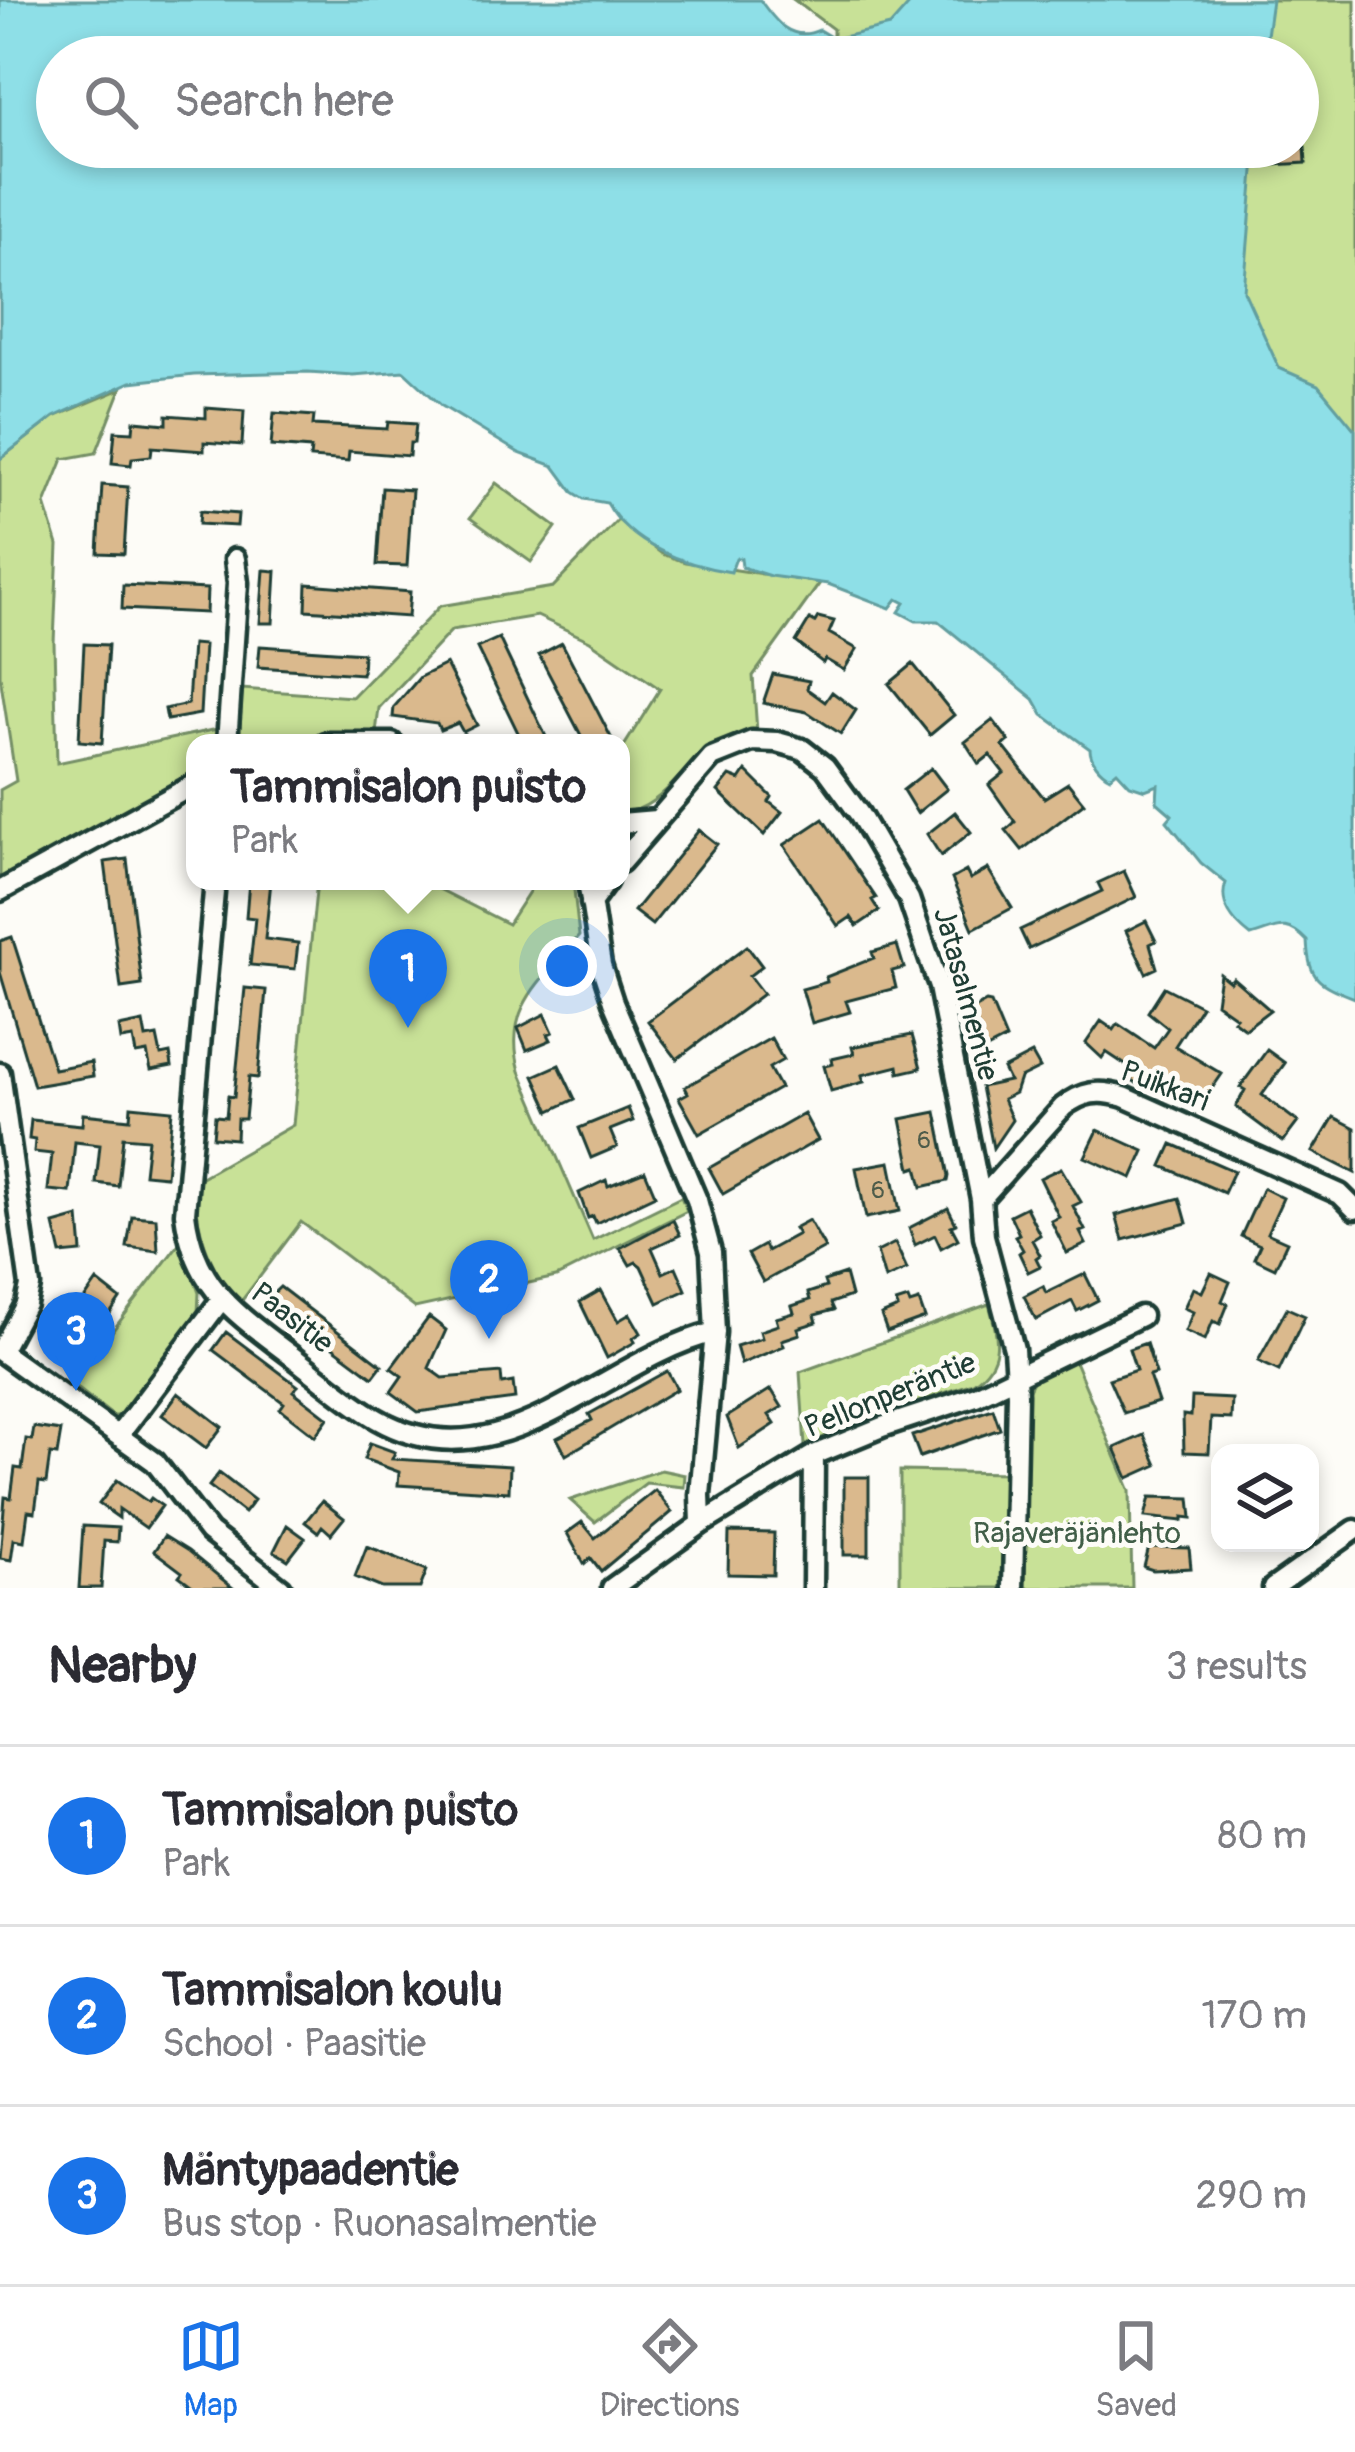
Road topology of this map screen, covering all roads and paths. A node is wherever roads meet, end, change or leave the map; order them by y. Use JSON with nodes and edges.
{"nodes":[{"id":1,"x":235,"y":559,"type":"dead end"},
{"id":2,"x":228,"y":734,"type":"edge"},
{"id":3,"x":186,"y":789,"type":"edge"},
{"id":4,"x":656,"y":820,"type":"junction"},
{"id":5,"x":630,"y":822,"type":"edge"},
{"id":6,"x":630,"y":851,"type":"edge"},
{"id":7,"x":214,"y":890,"type":"edge"},
{"id":8,"x":589,"y":890,"type":"edge"},
{"id":9,"x":600,"y":890,"type":"edge"},
{"id":10,"x":0,"y":891,"type":"edge"},
{"id":11,"x":591,"y":902,"type":"junction"},
{"id":12,"x":0,"y":1072,"type":"edge"},
{"id":13,"x":981,"y":1199,"type":"junction"},
{"id":14,"x":1355,"y":1209,"type":"edge"},
{"id":15,"x":220,"y":1300,"type":"junction"},
{"id":16,"x":1141,"y":1316,"type":"dead end"},
{"id":17,"x":715,"y":1332,"type":"junction"},
{"id":18,"x":0,"y":1351,"type":"edge"},
{"id":19,"x":1017,"y":1375,"type":"junction"},
{"id":20,"x":119,"y":1435,"type":"junction"},
{"id":21,"x":814,"y":1455,"type":"junction"},
{"id":22,"x":701,"y":1524,"type":"junction"},
{"id":23,"x":1355,"y":1530,"type":"edge"},
{"id":24,"x":650,"y":1564,"type":"junction"},
{"id":25,"x":281,"y":1588,"type":"edge"},
{"id":26,"x":612,"y":1588,"type":"edge"},
{"id":27,"x":646,"y":1588,"type":"edge"},
{"id":28,"x":813,"y":1588,"type":"edge"},
{"id":29,"x":1012,"y":1588,"type":"edge"},
{"id":30,"x":1273,"y":1588,"type":"edge"}],
"edges":[{"from":1,"to":2,"type":"street"},
{"from":3,"to":10,"type":"street"},
{"from":4,"to":5,"type":"street"},
{"from":4,"to":6,"type":"street","name":"Jatasalmentie"},
{"from":4,"to":13,"type":"street","name":"Jatasalmentie"},
{"from":7,"to":15,"type":"street","name":"Paasitie"},
{"from":8,"to":11,"type":"street"},
{"from":9,"to":11,"type":"street"},
{"from":11,"to":17,"type":"street"},
{"from":12,"to":18,"type":"street"},
{"from":13,"to":14,"type":"street","name":"Puikkari"},
{"from":13,"to":19,"type":"street","name":"Jatasalmentie"},
{"from":15,"to":17,"type":"street","name":"Paasitie"},
{"from":15,"to":20,"type":"street"},
{"from":16,"to":19,"type":"street","name":"Pellonperäntie"},
{"from":17,"to":22,"type":"street"},
{"from":18,"to":20,"type":"street"},
{"from":19,"to":21,"type":"street","name":"Pellonperäntie"},
{"from":19,"to":29,"type":"street","name":"Jatasalmentie"},
{"from":20,"to":25,"type":"street"},
{"from":21,"to":22,"type":"street","name":"Pellonperäntie"},
{"from":21,"to":28,"type":"street"},
{"from":22,"to":24,"type":"street","name":"Pellonperäntie"},
{"from":23,"to":30,"type":"street"},
{"from":24,"to":26,"type":"street","name":"Pellonperäntie"},
{"from":24,"to":27,"type":"street"}]}
